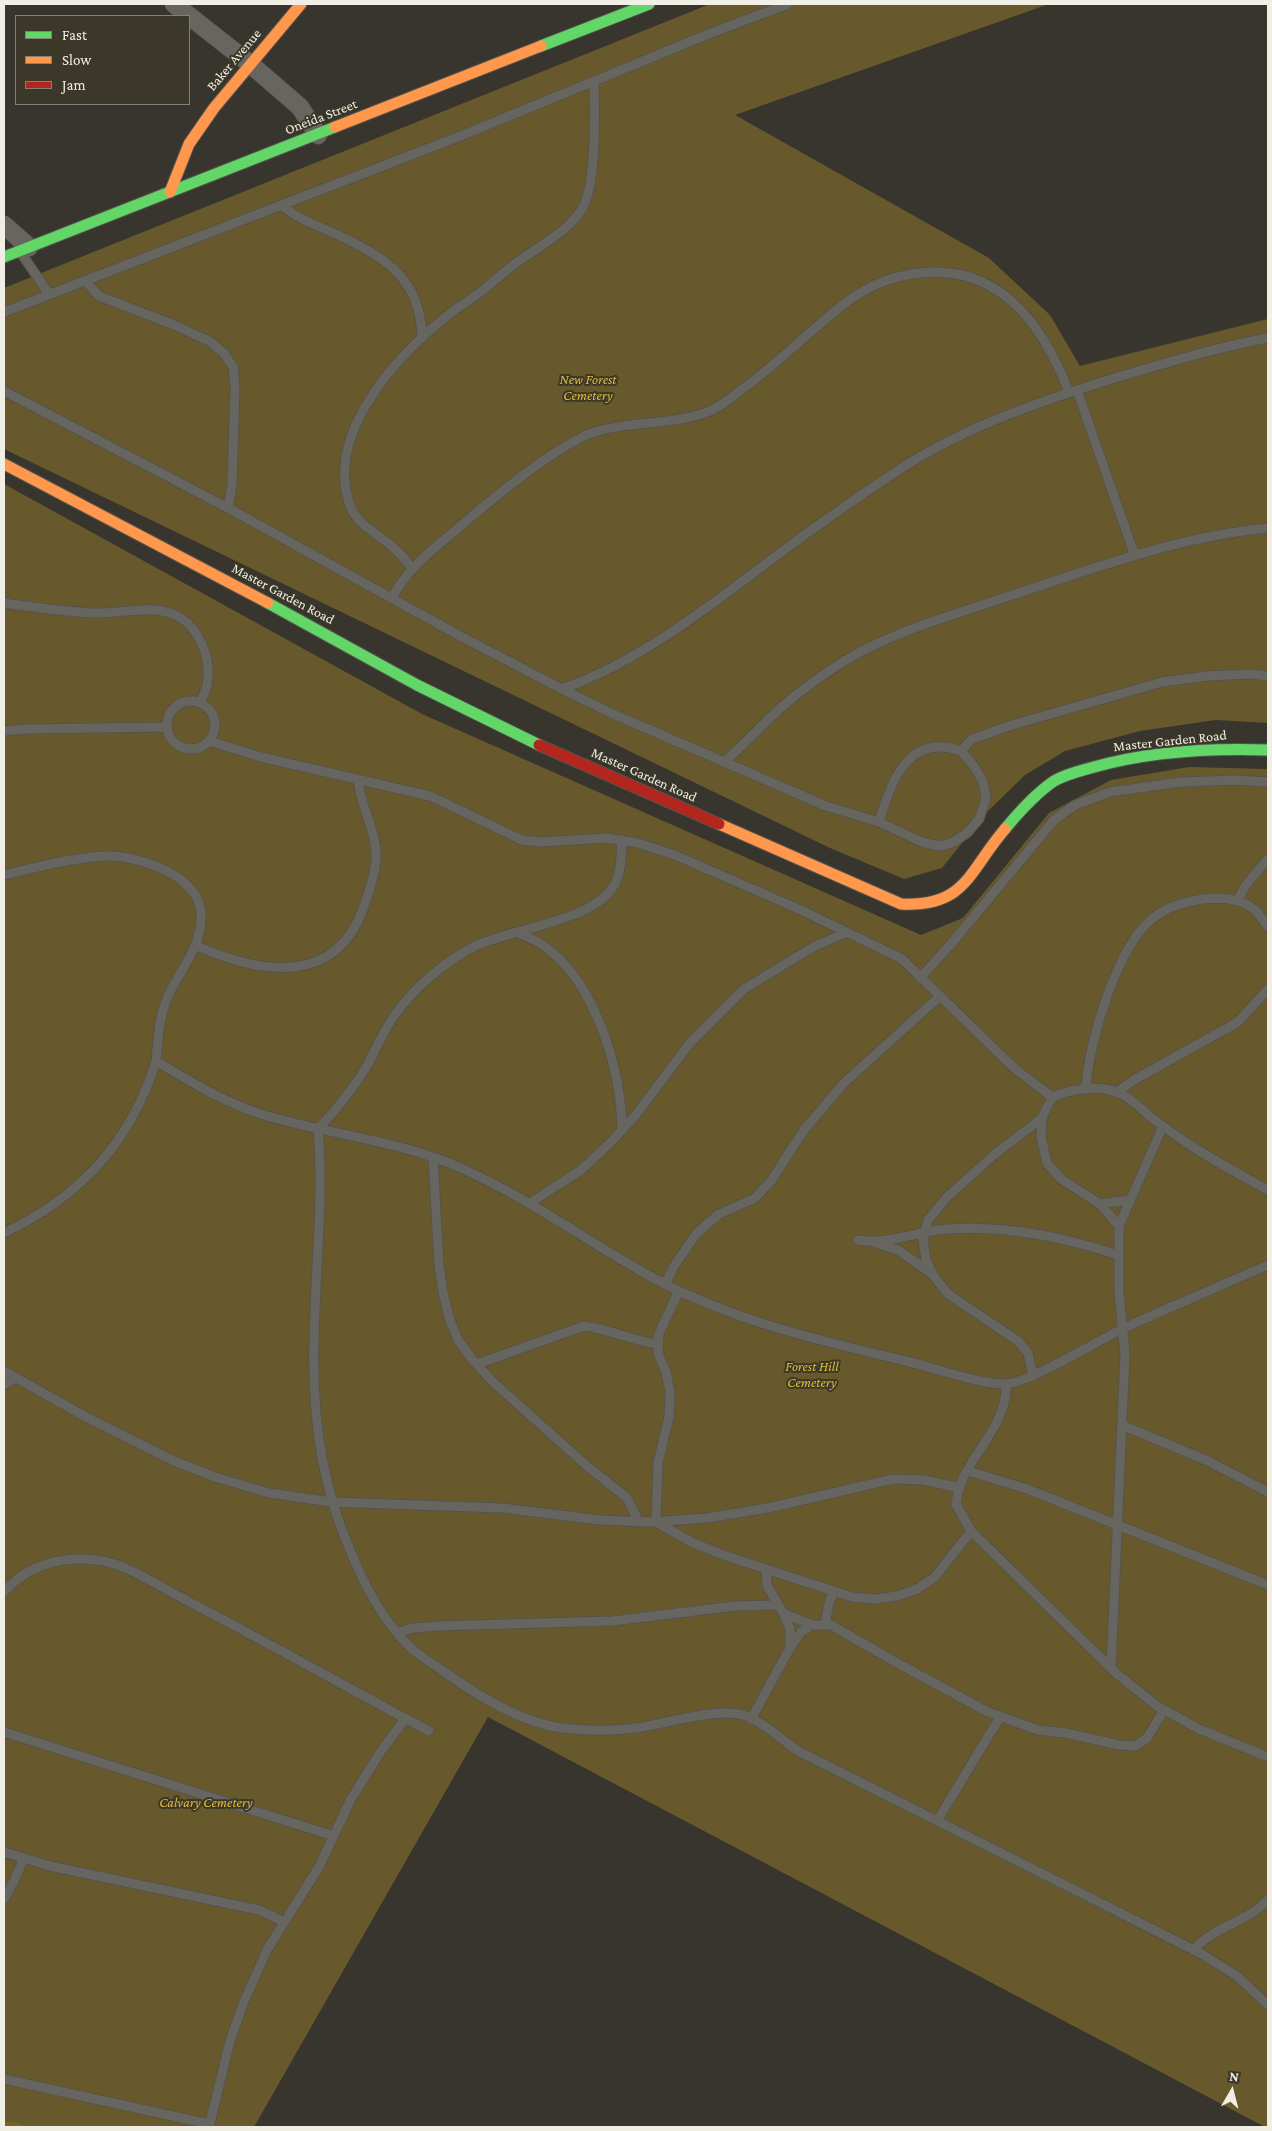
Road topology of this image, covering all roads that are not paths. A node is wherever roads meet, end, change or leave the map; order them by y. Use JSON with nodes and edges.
{"nodes":[{"id":1,"x":174,"y":4,"type":"edge"},
{"id":2,"x":302,"y":4,"type":"edge"},
{"id":3,"x":615,"y":4,"type":"edge"},
{"id":4,"x":649,"y":4,"type":"edge"},
{"id":5,"x":788,"y":4,"type":"edge"},
{"id":6,"x":188,"y":15,"type":"edge"},
{"id":7,"x":190,"y":17,"type":"edge"},
{"id":8,"x":606,"y":20,"type":"junction"},
{"id":9,"x":250,"y":64,"type":"junction"},
{"id":10,"x":594,"y":81,"type":"junction"},
{"id":11,"x":318,"y":135,"type":"junction"},
{"id":12,"x":170,"y":192,"type":"junction"},
{"id":13,"x":281,"y":205,"type":"junction"},
{"id":14,"x":4,"y":225,"type":"edge"},
{"id":15,"x":24,"y":249,"type":"junction"},
{"id":16,"x":4,"y":257,"type":"edge"},
{"id":17,"x":85,"y":280,"type":"junction"},
{"id":18,"x":49,"y":294,"type":"junction"},
{"id":19,"x":4,"y":312,"type":"edge"},
{"id":20,"x":422,"y":338,"type":"junction"},
{"id":21,"x":1268,"y":338,"type":"edge"},
{"id":22,"x":4,"y":391,"type":"edge"},
{"id":23,"x":1073,"y":391,"type":"junction"},
{"id":24,"x":4,"y":464,"type":"edge"},
{"id":25,"x":228,"y":508,"type":"junction"},
{"id":26,"x":1268,"y":528,"type":"edge"},
{"id":27,"x":1135,"y":556,"type":"junction"},
{"id":28,"x":413,"y":569,"type":"junction"},
{"id":29,"x":392,"y":597,"type":"junction"},
{"id":30,"x":4,"y":603,"type":"edge"},
{"id":31,"x":1268,"y":676,"type":"edge"},
{"id":32,"x":562,"y":689,"type":"junction"},
{"id":33,"x":200,"y":702,"type":"junction"},
{"id":34,"x":167,"y":727,"type":"junction"},
{"id":35,"x":4,"y":732,"type":"edge"},
{"id":36,"x":209,"y":741,"type":"junction"},
{"id":37,"x":1268,"y":750,"type":"edge"},
{"id":38,"x":961,"y":752,"type":"junction"},
{"id":39,"x":724,"y":762,"type":"junction"},
{"id":40,"x":358,"y":779,"type":"junction"},
{"id":41,"x":1268,"y":782,"type":"edge"},
{"id":42,"x":879,"y":822,"type":"junction"},
{"id":43,"x":622,"y":840,"type":"junction"},
{"id":44,"x":1268,"y":859,"type":"edge"},
{"id":45,"x":4,"y":875,"type":"edge"},
{"id":46,"x":1237,"y":901,"type":"junction"},
{"id":47,"x":1268,"y":928,"type":"edge"},
{"id":48,"x":517,"y":932,"type":"junction"},
{"id":49,"x":845,"y":933,"type":"junction"},
{"id":50,"x":195,"y":945,"type":"junction"},
{"id":51,"x":920,"y":978,"type":"junction"},
{"id":52,"x":1268,"y":989,"type":"edge"},
{"id":53,"x":939,"y":997,"type":"junction"},
{"id":54,"x":156,"y":1061,"type":"junction"},
{"id":55,"x":1086,"y":1088,"type":"junction"},
{"id":56,"x":1117,"y":1092,"type":"junction"},
{"id":57,"x":1052,"y":1097,"type":"junction"},
{"id":58,"x":1042,"y":1118,"type":"junction"},
{"id":59,"x":1163,"y":1126,"type":"junction"},
{"id":60,"x":318,"y":1129,"type":"junction"},
{"id":61,"x":622,"y":1130,"type":"junction"},
{"id":62,"x":433,"y":1157,"type":"junction"},
{"id":63,"x":1268,"y":1190,"type":"edge"},
{"id":64,"x":1129,"y":1200,"type":"junction"},
{"id":65,"x":530,"y":1203,"type":"junction"},
{"id":66,"x":1100,"y":1204,"type":"junction"},
{"id":67,"x":1119,"y":1226,"type":"junction"},
{"id":68,"x":925,"y":1231,"type":"junction"},
{"id":69,"x":4,"y":1233,"type":"edge"},
{"id":70,"x":858,"y":1240,"type":"dead end"},
{"id":71,"x":874,"y":1243,"type":"junction"},
{"id":72,"x":1118,"y":1255,"type":"junction"},
{"id":73,"x":1268,"y":1265,"type":"edge"},
{"id":74,"x":932,"y":1273,"type":"junction"},
{"id":75,"x":665,"y":1284,"type":"junction"},
{"id":76,"x":679,"y":1291,"type":"junction"},
{"id":77,"x":1123,"y":1328,"type":"junction"},
{"id":78,"x":658,"y":1344,"type":"junction"},
{"id":79,"x":477,"y":1364,"type":"junction"},
{"id":80,"x":4,"y":1371,"type":"edge"},
{"id":81,"x":1033,"y":1376,"type":"junction"},
{"id":82,"x":15,"y":1378,"type":"junction"},
{"id":83,"x":1006,"y":1384,"type":"junction"},
{"id":84,"x":4,"y":1385,"type":"edge"},
{"id":85,"x":1122,"y":1425,"type":"junction"},
{"id":86,"x":968,"y":1471,"type":"junction"},
{"id":87,"x":960,"y":1488,"type":"junction"},
{"id":88,"x":1268,"y":1492,"type":"edge"},
{"id":89,"x":332,"y":1502,"type":"junction"},
{"id":90,"x":639,"y":1522,"type":"junction"},
{"id":91,"x":656,"y":1522,"type":"junction"},
{"id":92,"x":1118,"y":1525,"type":"junction"},
{"id":93,"x":971,"y":1531,"type":"junction"},
{"id":94,"x":766,"y":1569,"type":"junction"},
{"id":95,"x":1268,"y":1585,"type":"edge"},
{"id":96,"x":834,"y":1591,"type":"junction"},
{"id":97,"x":4,"y":1592,"type":"edge"},
{"id":98,"x":778,"y":1605,"type":"junction"},
{"id":99,"x":784,"y":1613,"type":"junction"},
{"id":100,"x":812,"y":1625,"type":"junction"},
{"id":101,"x":825,"y":1625,"type":"junction"},
{"id":102,"x":397,"y":1633,"type":"junction"},
{"id":103,"x":790,"y":1648,"type":"junction"},
{"id":104,"x":1111,"y":1668,"type":"junction"},
{"id":105,"x":1164,"y":1710,"type":"junction"},
{"id":106,"x":1000,"y":1717,"type":"junction"},
{"id":107,"x":405,"y":1718,"type":"junction"},
{"id":108,"x":751,"y":1719,"type":"junction"},
{"id":109,"x":429,"y":1731,"type":"dead end"},
{"id":110,"x":4,"y":1732,"type":"edge"},
{"id":111,"x":1268,"y":1757,"type":"edge"},
{"id":112,"x":937,"y":1821,"type":"junction"},
{"id":113,"x":334,"y":1836,"type":"junction"},
{"id":114,"x":4,"y":1852,"type":"edge"},
{"id":115,"x":24,"y":1858,"type":"junction"},
{"id":116,"x":4,"y":1899,"type":"edge"},
{"id":117,"x":1268,"y":1900,"type":"edge"},
{"id":118,"x":284,"y":1922,"type":"junction"},
{"id":119,"x":1193,"y":1950,"type":"junction"},
{"id":120,"x":1268,"y":2005,"type":"edge"},
{"id":121,"x":4,"y":2079,"type":"edge"},
{"id":122,"x":209,"y":2126,"type":"edge"}],
"edges":[{"from":1,"to":6,"type":"street"},
{"from":2,"to":9,"type":"street","name":"Baker Avenue"},
{"from":3,"to":8,"type":"street"},
{"from":4,"to":8,"type":"street","name":"Oneida Street"},
{"from":5,"to":10,"type":"lane"},
{"from":7,"to":9,"type":"street"},
{"from":8,"to":11,"type":"street","name":"Oneida Street"},
{"from":9,"to":11,"type":"street"},
{"from":9,"to":12,"type":"street","name":"Baker Avenue"},
{"from":10,"to":13,"type":"lane"},
{"from":10,"to":20,"type":"lane"},
{"from":11,"to":12,"type":"street","name":"Oneida Street"},
{"from":12,"to":15,"type":"street","name":"Oneida Street"},
{"from":13,"to":17,"type":"lane"},
{"from":13,"to":20,"type":"lane"},
{"from":14,"to":15,"type":"street"},
{"from":15,"to":16,"type":"street","name":"Oneida Street"},
{"from":15,"to":18,"type":"lane"},
{"from":17,"to":18,"type":"lane"},
{"from":17,"to":25,"type":"lane"},
{"from":18,"to":19,"type":"lane"},
{"from":20,"to":28,"type":"lane"},
{"from":21,"to":23,"type":"lane"},
{"from":22,"to":25,"type":"lane"},
{"from":23,"to":27,"type":"lane"},
{"from":23,"to":28,"type":"lane"},
{"from":23,"to":32,"type":"lane"},
{"from":24,"to":37,"type":"street","name":"Master Garden Road"},
{"from":25,"to":29,"type":"lane"},
{"from":26,"to":27,"type":"lane"},
{"from":27,"to":39,"type":"lane"},
{"from":28,"to":29,"type":"lane"},
{"from":29,"to":32,"type":"lane"},
{"from":30,"to":33,"type":"lane"},
{"from":31,"to":38,"type":"lane"},
{"from":32,"to":39,"type":"lane"},
{"from":33,"to":34,"type":"lane"},
{"from":33,"to":36,"type":"lane"},
{"from":34,"to":35,"type":"lane"},
{"from":34,"to":36,"type":"lane"},
{"from":36,"to":40,"type":"lane"},
{"from":38,"to":42,"type":"lane"},
{"from":38,"to":42,"type":"lane"},
{"from":39,"to":42,"type":"lane"},
{"from":40,"to":43,"type":"lane"},
{"from":40,"to":50,"type":"lane"},
{"from":41,"to":51,"type":"lane"},
{"from":43,"to":48,"type":"lane"},
{"from":43,"to":49,"type":"lane"},
{"from":44,"to":46,"type":"lane"},
{"from":45,"to":50,"type":"lane"},
{"from":46,"to":47,"type":"lane"},
{"from":46,"to":55,"type":"lane"},
{"from":48,"to":60,"type":"lane"},
{"from":48,"to":61,"type":"lane"},
{"from":49,"to":51,"type":"lane"},
{"from":49,"to":61,"type":"lane"},
{"from":50,"to":54,"type":"lane"},
{"from":51,"to":53,"type":"lane"},
{"from":52,"to":56,"type":"lane"},
{"from":53,"to":57,"type":"lane"},
{"from":53,"to":75,"type":"lane"},
{"from":54,"to":60,"type":"lane"},
{"from":54,"to":69,"type":"lane"},
{"from":55,"to":56,"type":"lane"},
{"from":55,"to":57,"type":"lane"},
{"from":56,"to":59,"type":"lane"},
{"from":57,"to":58,"type":"lane"},
{"from":58,"to":66,"type":"lane"},
{"from":58,"to":68,"type":"lane"},
{"from":59,"to":63,"type":"lane"},
{"from":59,"to":64,"type":"lane"},
{"from":60,"to":62,"type":"lane"},
{"from":60,"to":89,"type":"lane"},
{"from":61,"to":65,"type":"lane"},
{"from":62,"to":65,"type":"lane"},
{"from":62,"to":79,"type":"lane"},
{"from":64,"to":66,"type":"lane"},
{"from":64,"to":67,"type":"lane"},
{"from":65,"to":75,"type":"lane"},
{"from":66,"to":67,"type":"lane"},
{"from":67,"to":72,"type":"lane"},
{"from":68,"to":71,"type":"lane"},
{"from":68,"to":72,"type":"lane"},
{"from":68,"to":74,"type":"lane"},
{"from":70,"to":71,"type":"lane"},
{"from":71,"to":74,"type":"lane"},
{"from":72,"to":77,"type":"lane"},
{"from":73,"to":77,"type":"lane"},
{"from":74,"to":81,"type":"lane"},
{"from":75,"to":76,"type":"lane"},
{"from":76,"to":78,"type":"lane"},
{"from":76,"to":83,"type":"lane"},
{"from":77,"to":81,"type":"lane"},
{"from":77,"to":85,"type":"lane"},
{"from":78,"to":79,"type":"lane"},
{"from":78,"to":91,"type":"lane"},
{"from":79,"to":90,"type":"lane"},
{"from":80,"to":82,"type":"lane"},
{"from":81,"to":83,"type":"lane"},
{"from":82,"to":84,"type":"lane"},
{"from":82,"to":89,"type":"lane"},
{"from":83,"to":86,"type":"lane"},
{"from":85,"to":88,"type":"lane"},
{"from":85,"to":92,"type":"lane"},
{"from":86,"to":87,"type":"lane"},
{"from":86,"to":92,"type":"lane"},
{"from":87,"to":91,"type":"lane"},
{"from":87,"to":93,"type":"lane"},
{"from":89,"to":90,"type":"lane"},
{"from":89,"to":102,"type":"lane"},
{"from":90,"to":91,"type":"lane"},
{"from":91,"to":94,"type":"lane"},
{"from":92,"to":95,"type":"lane"},
{"from":92,"to":104,"type":"lane"},
{"from":93,"to":96,"type":"lane"},
{"from":93,"to":104,"type":"lane"},
{"from":94,"to":96,"type":"lane"},
{"from":94,"to":98,"type":"lane"},
{"from":96,"to":101,"type":"lane"},
{"from":97,"to":107,"type":"lane"},
{"from":98,"to":99,"type":"lane"},
{"from":98,"to":102,"type":"lane"},
{"from":99,"to":100,"type":"lane"},
{"from":99,"to":103,"type":"lane"},
{"from":100,"to":101,"type":"lane"},
{"from":100,"to":103,"type":"lane"},
{"from":101,"to":106,"type":"lane"},
{"from":102,"to":108,"type":"lane"},
{"from":103,"to":108,"type":"lane"},
{"from":104,"to":105,"type":"lane"},
{"from":105,"to":106,"type":"lane"},
{"from":105,"to":111,"type":"lane"},
{"from":106,"to":112,"type":"lane"},
{"from":107,"to":109,"type":"lane"},
{"from":107,"to":113,"type":"lane"},
{"from":108,"to":112,"type":"lane"},
{"from":110,"to":113,"type":"lane"},
{"from":112,"to":119,"type":"lane"},
{"from":113,"to":118,"type":"lane"},
{"from":114,"to":115,"type":"lane"},
{"from":115,"to":116,"type":"lane"},
{"from":115,"to":118,"type":"lane"},
{"from":117,"to":119,"type":"lane"},
{"from":118,"to":122,"type":"lane"},
{"from":119,"to":120,"type":"lane"},
{"from":121,"to":122,"type":"lane"}]}
